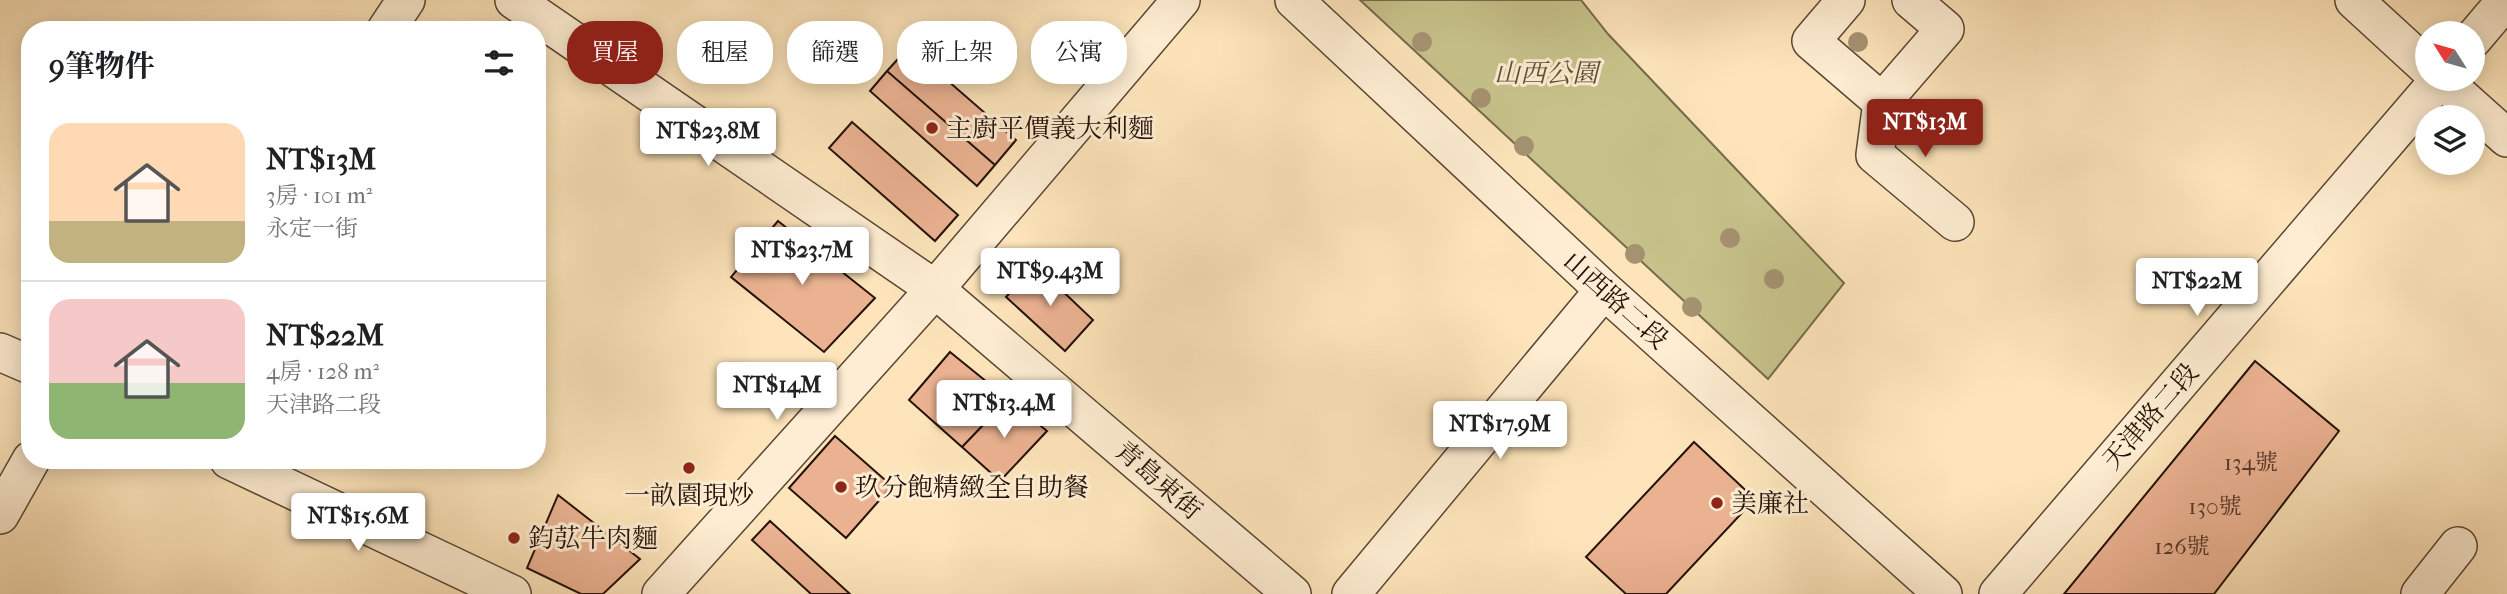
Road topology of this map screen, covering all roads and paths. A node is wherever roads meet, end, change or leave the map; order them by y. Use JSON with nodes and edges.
{"nodes":[{"id":1,"x":405,"y":0,"type":"edge"},
{"id":2,"x":514,"y":0,"type":"edge"},
{"id":3,"x":1181,"y":0,"type":"edge"},
{"id":4,"x":1294,"y":0,"type":"edge"},
{"id":5,"x":1911,"y":0,"type":"edge"},
{"id":6,"x":2354,"y":0,"type":"edge"},
{"id":7,"x":2505,"y":0,"type":"edge"},
{"id":8,"x":1832,"y":5,"type":"edge"},
{"id":9,"x":392,"y":21,"type":"edge"},
{"id":10,"x":545,"y":21,"type":"edge"},
{"id":11,"x":546,"y":22,"type":"edge"},
{"id":12,"x":2485,"y":24,"type":"edge"},
{"id":13,"x":2415,"y":55,"type":"edge"},
{"id":14,"x":2430,"y":91,"type":"edge"},
{"id":15,"x":2454,"y":91,"type":"edge"},
{"id":16,"x":1882,"y":102,"type":"junction"},
{"id":17,"x":2507,"y":138,"type":"edge"},
{"id":18,"x":1955,"y":222,"type":"dead end"},
{"id":19,"x":935,"y":289,"type":"junction"},
{"id":20,"x":1604,"y":290,"type":"junction"},
{"id":21,"x":0,"y":352,"type":"edge"},
{"id":22,"x":21,"y":361,"type":"edge"},
{"id":23,"x":26,"y":469,"type":"edge"},
{"id":24,"x":248,"y":469,"type":"edge"},
{"id":25,"x":0,"y":515,"type":"edge"},
{"id":26,"x":2458,"y":546,"type":"dead end"},
{"id":27,"x":512,"y":594,"type":"edge"},
{"id":28,"x":661,"y":594,"type":"edge"},
{"id":29,"x":1292,"y":594,"type":"edge"},
{"id":30,"x":1351,"y":594,"type":"edge"},
{"id":31,"x":1943,"y":594,"type":"edge"},
{"id":32,"x":1998,"y":594,"type":"edge"},
{"id":33,"x":2420,"y":594,"type":"edge"}],
"edges":[{"from":1,"to":9,"type":"street"},
{"from":2,"to":10,"type":"street","name":"青島東街"},
{"from":3,"to":19,"type":"street"},
{"from":4,"to":20,"type":"street","name":"山西路二段"},
{"from":5,"to":16,"type":"street"},
{"from":6,"to":13,"type":"street"},
{"from":7,"to":12,"type":"street"},
{"from":8,"to":16,"type":"street"},
{"from":11,"to":19,"type":"street","name":"青島東街"},
{"from":14,"to":32,"type":"street","name":"天津路二段"},
{"from":15,"to":17,"type":"street"},
{"from":16,"to":18,"type":"street"},
{"from":19,"to":28,"type":"street"},
{"from":19,"to":29,"type":"street","name":"青島東街"},
{"from":20,"to":30,"type":"street"},
{"from":20,"to":31,"type":"street","name":"山西路二段"},
{"from":21,"to":22,"type":"street"},
{"from":23,"to":25,"type":"street"},
{"from":24,"to":27,"type":"street"},
{"from":26,"to":33,"type":"street"}]}
